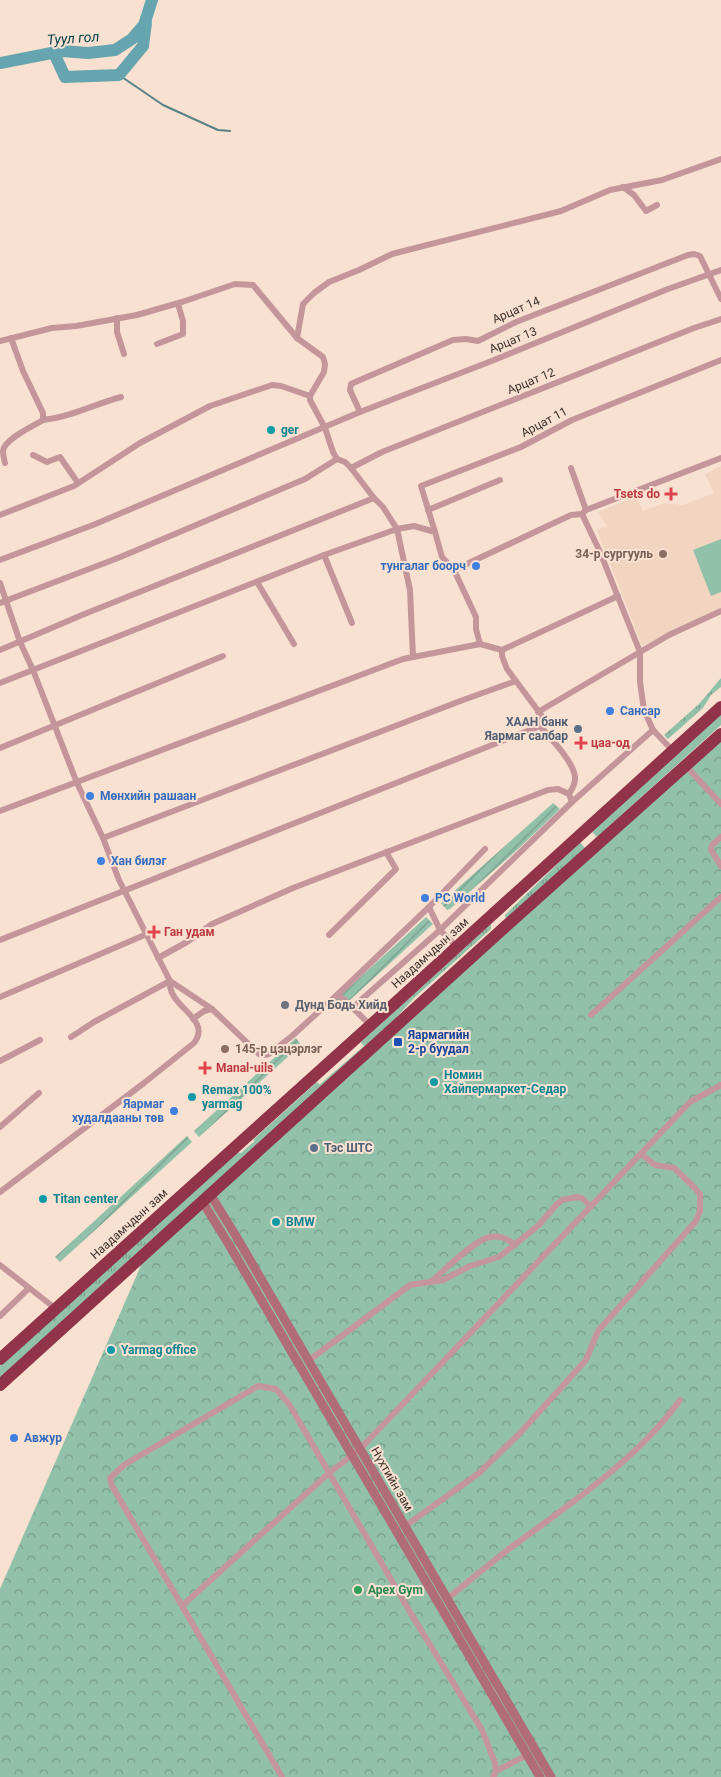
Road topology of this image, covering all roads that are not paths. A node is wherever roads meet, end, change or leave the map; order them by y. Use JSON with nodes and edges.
{"nodes":[{"id":1,"x":721,"y":159,"type":"edge"},
{"id":2,"x":623,"y":187,"type":"junction"},
{"id":3,"x":656,"y":206,"type":"dead end"},
{"id":4,"x":721,"y":270,"type":"edge"},
{"id":5,"x":709,"y":275,"type":"junction"},
{"id":6,"x":721,"y":299,"type":"edge"},
{"id":7,"x":178,"y":304,"type":"junction"},
{"id":8,"x":117,"y":318,"type":"junction"},
{"id":9,"x":721,"y":318,"type":"edge"},
{"id":10,"x":11,"y":338,"type":"junction"},
{"id":11,"x":297,"y":338,"type":"junction"},
{"id":12,"x":0,"y":341,"type":"edge"},
{"id":13,"x":157,"y":344,"type":"dead end"},
{"id":14,"x":124,"y":354,"type":"dead end"},
{"id":15,"x":721,"y":360,"type":"edge"},
{"id":16,"x":310,"y":396,"type":"junction"},
{"id":17,"x":121,"y":397,"type":"dead end"},
{"id":18,"x":360,"y":412,"type":"junction"},
{"id":19,"x":43,"y":420,"type":"junction"},
{"id":20,"x":326,"y":428,"type":"junction"},
{"id":21,"x":33,"y":455,"type":"dead end"},
{"id":22,"x":721,"y":458,"type":"edge"},
{"id":23,"x":337,"y":459,"type":"junction"},
{"id":24,"x":5,"y":463,"type":"dead end"},
{"id":25,"x":351,"y":468,"type":"junction"},
{"id":26,"x":571,"y":468,"type":"dead end"},
{"id":27,"x":500,"y":480,"type":"dead end"},
{"id":28,"x":78,"y":483,"type":"junction"},
{"id":29,"x":374,"y":498,"type":"junction"},
{"id":30,"x":428,"y":510,"type":"junction"},
{"id":31,"x":584,"y":512,"type":"junction"},
{"id":32,"x":0,"y":515,"type":"edge"},
{"id":33,"x":397,"y":529,"type":"junction"},
{"id":34,"x":435,"y":532,"type":"junction"},
{"id":35,"x":324,"y":555,"type":"junction"},
{"id":36,"x":0,"y":560,"type":"edge"},
{"id":37,"x":454,"y":570,"type":"junction"},
{"id":38,"x":257,"y":582,"type":"junction"},
{"id":39,"x":0,"y":583,"type":"edge"},
{"id":40,"x":618,"y":596,"type":"junction"},
{"id":41,"x":3,"y":602,"type":"edge"},
{"id":42,"x":721,"y":610,"type":"edge"},
{"id":43,"x":352,"y":623,"type":"dead end"},
{"id":44,"x":20,"y":642,"type":"junction"},
{"id":45,"x":294,"y":644,"type":"dead end"},
{"id":46,"x":480,"y":644,"type":"junction"},
{"id":47,"x":0,"y":650,"type":"edge"},
{"id":48,"x":502,"y":650,"type":"junction"},
{"id":49,"x":640,"y":652,"type":"junction"},
{"id":50,"x":223,"y":656,"type":"dead end"},
{"id":51,"x":413,"y":657,"type":"junction"},
{"id":52,"x":33,"y":670,"type":"junction"},
{"id":53,"x":516,"y":681,"type":"junction"},
{"id":54,"x":0,"y":683,"type":"edge"},
{"id":55,"x":721,"y":707,"type":"edge"},
{"id":56,"x":538,"y":712,"type":"junction"},
{"id":57,"x":56,"y":726,"type":"junction"},
{"id":58,"x":540,"y":726,"type":"junction"},
{"id":59,"x":653,"y":730,"type":"junction"},
{"id":60,"x":721,"y":734,"type":"edge"},
{"id":61,"x":0,"y":748,"type":"edge"},
{"id":62,"x":673,"y":751,"type":"junction"},
{"id":63,"x":685,"y":765,"type":"junction"},
{"id":64,"x":77,"y":783,"type":"junction"},
{"id":65,"x":569,"y":794,"type":"junction"},
{"id":66,"x":572,"y":802,"type":"junction"},
{"id":67,"x":721,"y":804,"type":"edge"},
{"id":68,"x":0,"y":811,"type":"edge"},
{"id":69,"x":721,"y":837,"type":"edge"},
{"id":70,"x":103,"y":838,"type":"junction"},
{"id":71,"x":485,"y":849,"type":"dead end"},
{"id":72,"x":386,"y":852,"type":"junction"},
{"id":73,"x":721,"y":866,"type":"edge"},
{"id":74,"x":124,"y":891,"type":"junction"},
{"id":75,"x":721,"y":897,"type":"edge"},
{"id":76,"x":429,"y":907,"type":"junction"},
{"id":77,"x":494,"y":914,"type":"junction"},
{"id":78,"x":506,"y":926,"type":"junction"},
{"id":79,"x":440,"y":930,"type":"junction"},
{"id":80,"x":147,"y":934,"type":"junction"},
{"id":81,"x":329,"y":935,"type":"dead end"},
{"id":82,"x":0,"y":940,"type":"edge"},
{"id":83,"x":457,"y":947,"type":"junction"},
{"id":84,"x":158,"y":958,"type":"junction"},
{"id":85,"x":170,"y":981,"type":"junction"},
{"id":86,"x":337,"y":995,"type":"junction"},
{"id":87,"x":0,"y":997,"type":"edge"},
{"id":88,"x":352,"y":1008,"type":"junction"},
{"id":89,"x":212,"y":1009,"type":"junction"},
{"id":90,"x":591,"y":1015,"type":"dead end"},
{"id":91,"x":194,"y":1019,"type":"junction"},
{"id":92,"x":370,"y":1024,"type":"junction"},
{"id":93,"x":71,"y":1037,"type":"dead end"},
{"id":94,"x":355,"y":1038,"type":"junction"},
{"id":95,"x":40,"y":1040,"type":"dead end"},
{"id":96,"x":368,"y":1052,"type":"junction"},
{"id":97,"x":0,"y":1061,"type":"edge"},
{"id":98,"x":313,"y":1076,"type":"junction"},
{"id":99,"x":721,"y":1085,"type":"edge"},
{"id":100,"x":327,"y":1089,"type":"junction"},
{"id":101,"x":39,"y":1093,"type":"dead end"},
{"id":102,"x":0,"y":1127,"type":"edge"},
{"id":103,"x":242,"y":1141,"type":"junction"},
{"id":104,"x":254,"y":1154,"type":"junction"},
{"id":105,"x":641,"y":1154,"type":"junction"},
{"id":106,"x":0,"y":1192,"type":"edge"},
{"id":107,"x":206,"y":1198,"type":"junction"},
{"id":108,"x":591,"y":1207,"type":"junction"},
{"id":109,"x":516,"y":1245,"type":"junction"},
{"id":110,"x":0,"y":1265,"type":"edge"},
{"id":111,"x":430,"y":1283,"type":"junction"},
{"id":112,"x":29,"y":1288,"type":"junction"},
{"id":113,"x":56,"y":1309,"type":"junction"},
{"id":114,"x":0,"y":1316,"type":"edge"},
{"id":115,"x":0,"y":1359,"type":"edge"},
{"id":116,"x":308,"y":1361,"type":"junction"},
{"id":117,"x":0,"y":1385,"type":"edge"},
{"id":118,"x":680,"y":1400,"type":"dead end"},
{"id":119,"x":360,"y":1449,"type":"junction"},
{"id":120,"x":351,"y":1454,"type":"junction"},
{"id":121,"x":329,"y":1472,"type":"junction"},
{"id":122,"x":404,"y":1527,"type":"junction"},
{"id":123,"x":447,"y":1599,"type":"junction"},
{"id":124,"x":183,"y":1605,"type":"junction"},
{"id":125,"x":527,"y":1755,"type":"junction"},
{"id":126,"x":495,"y":1774,"type":"edge"},
{"id":127,"x":282,"y":1777,"type":"edge"},
{"id":128,"x":540,"y":1777,"type":"edge"},
{"id":129,"x":551,"y":1777,"type":"edge"}],
"edges":[{"from":1,"to":2,"type":"street"},
{"from":2,"to":3,"type":"street"},
{"from":2,"to":11,"type":"street"},
{"from":4,"to":5,"type":"street","name":"Арцат 13"},
{"from":5,"to":6,"type":"street"},
{"from":5,"to":18,"type":"street","name":"Арцат 13"},
{"from":5,"to":18,"type":"street","name":"Арцат 14"},
{"from":7,"to":8,"type":"street"},
{"from":7,"to":11,"type":"street"},
{"from":7,"to":13,"type":"street"},
{"from":8,"to":10,"type":"street"},
{"from":8,"to":14,"type":"street"},
{"from":9,"to":25,"type":"street","name":"Арцат 12"},
{"from":10,"to":12,"type":"street"},
{"from":10,"to":19,"type":"street"},
{"from":11,"to":16,"type":"street"},
{"from":15,"to":30,"type":"street","name":"Арцат 11"},
{"from":16,"to":20,"type":"street"},
{"from":16,"to":28,"type":"street"},
{"from":17,"to":19,"type":"street"},
{"from":18,"to":20,"type":"street","name":"Арцат 13"},
{"from":19,"to":24,"type":"street"},
{"from":20,"to":23,"type":"street"},
{"from":20,"to":36,"type":"street","name":"Арцат 13"},
{"from":21,"to":28,"type":"street"},
{"from":22,"to":31,"type":"street"},
{"from":23,"to":25,"type":"street"},
{"from":23,"to":41,"type":"street"},
{"from":25,"to":29,"type":"street"},
{"from":26,"to":31,"type":"street"},
{"from":27,"to":30,"type":"street"},
{"from":28,"to":32,"type":"street"},
{"from":29,"to":33,"type":"street"},
{"from":29,"to":44,"type":"street"},
{"from":30,"to":34,"type":"street","name":"Арцат 11"},
{"from":31,"to":37,"type":"street"},
{"from":31,"to":40,"type":"street"},
{"from":33,"to":34,"type":"street"},
{"from":33,"to":35,"type":"street"},
{"from":33,"to":51,"type":"street"},
{"from":34,"to":37,"type":"street","name":"Арцат 11"},
{"from":35,"to":38,"type":"street"},
{"from":35,"to":43,"type":"street"},
{"from":37,"to":46,"type":"street","name":"Арцат 11"},
{"from":38,"to":45,"type":"street"},
{"from":38,"to":52,"type":"street"},
{"from":39,"to":41,"type":"street"},
{"from":40,"to":48,"type":"street"},
{"from":40,"to":49,"type":"street"},
{"from":41,"to":44,"type":"street"},
{"from":42,"to":49,"type":"street"},
{"from":44,"to":47,"type":"street"},
{"from":44,"to":52,"type":"street"},
{"from":46,"to":48,"type":"street"},
{"from":46,"to":51,"type":"street"},
{"from":48,"to":53,"type":"street"},
{"from":49,"to":56,"type":"street"},
{"from":49,"to":59,"type":"street"},
{"from":50,"to":57,"type":"street"},
{"from":51,"to":64,"type":"street"},
{"from":52,"to":54,"type":"street"},
{"from":52,"to":57,"type":"street"},
{"from":53,"to":56,"type":"street"},
{"from":53,"to":70,"type":"street"},
{"from":55,"to":62,"type":"highway","name":"Наадамчдын зам"},
{"from":56,"to":58,"type":"street"},
{"from":57,"to":61,"type":"street"},
{"from":57,"to":64,"type":"street"},
{"from":58,"to":65,"type":"street"},
{"from":58,"to":74,"type":"street"},
{"from":59,"to":62,"type":"street"},
{"from":59,"to":66,"type":"street"},
{"from":60,"to":63,"type":"highway"},
{"from":62,"to":77,"type":"highway","name":"Наадамчдын зам"},
{"from":63,"to":67,"type":"street"},
{"from":63,"to":78,"type":"highway"},
{"from":64,"to":68,"type":"street"},
{"from":64,"to":70,"type":"street"},
{"from":65,"to":66,"type":"street"},
{"from":65,"to":72,"type":"street"},
{"from":66,"to":79,"type":"street"},
{"from":69,"to":73,"type":"street"},
{"from":70,"to":74,"type":"street"},
{"from":71,"to":76,"type":"street"},
{"from":72,"to":81,"type":"street"},
{"from":72,"to":84,"type":"street"},
{"from":74,"to":80,"type":"street"},
{"from":74,"to":82,"type":"street"},
{"from":75,"to":90,"type":"street"},
{"from":76,"to":79,"type":"street"},
{"from":76,"to":86,"type":"street"},
{"from":77,"to":78,"type":"highway"},
{"from":77,"to":83,"type":"highway","name":"Наадамчдын зам"},
{"from":78,"to":96,"type":"highway"},
{"from":79,"to":83,"type":"street"},
{"from":79,"to":88,"type":"street"},
{"from":80,"to":84,"type":"street"},
{"from":80,"to":87,"type":"street"},
{"from":83,"to":92,"type":"highway","name":"Наадамчдын зам"},
{"from":84,"to":85,"type":"street"},
{"from":85,"to":89,"type":"street"},
{"from":85,"to":91,"type":"street"},
{"from":85,"to":93,"type":"street"},
{"from":86,"to":88,"type":"street"},
{"from":86,"to":89,"type":"street"},
{"from":88,"to":92,"type":"street"},
{"from":89,"to":91,"type":"street"},
{"from":91,"to":106,"type":"street"},
{"from":92,"to":94,"type":"highway","name":"Наадамчдын зам"},
{"from":94,"to":96,"type":"highway"},
{"from":94,"to":98,"type":"highway","name":"Наадамчдын зам"},
{"from":95,"to":97,"type":"street"},
{"from":96,"to":100,"type":"highway"},
{"from":98,"to":100,"type":"highway"},
{"from":98,"to":103,"type":"highway","name":"Наадамчдын зам"},
{"from":99,"to":105,"type":"street"},
{"from":100,"to":104,"type":"highway"},
{"from":101,"to":102,"type":"street"},
{"from":103,"to":104,"type":"highway"},
{"from":103,"to":113,"type":"highway","name":"Наадамчдын зам"},
{"from":104,"to":107,"type":"highway"},
{"from":105,"to":108,"type":"street"},
{"from":105,"to":122,"type":"street"},
{"from":107,"to":116,"type":"main road","name":"Нүхтийн зам"},
{"from":107,"to":117,"type":"highway"},
{"from":107,"to":120,"type":"main road","name":"Нүхтийн зам"},
{"from":108,"to":109,"type":"street"},
{"from":108,"to":119,"type":"street"},
{"from":109,"to":111,"type":"street"},
{"from":109,"to":111,"type":"street"},
{"from":110,"to":112,"type":"street"},
{"from":111,"to":116,"type":"street"},
{"from":112,"to":113,"type":"street"},
{"from":112,"to":114,"type":"street"},
{"from":113,"to":115,"type":"highway","name":"Наадамчдын зам"},
{"from":116,"to":119,"type":"main road","name":"Нүхтийн зам"},
{"from":118,"to":123,"type":"street"},
{"from":119,"to":120,"type":"street"},
{"from":119,"to":122,"type":"main road","name":"Нүхтийн зам"},
{"from":120,"to":121,"type":"street"},
{"from":120,"to":125,"type":"main road","name":"Нүхтийн зам"},
{"from":121,"to":124,"type":"street"},
{"from":121,"to":124,"type":"street"},
{"from":121,"to":126,"type":"street"},
{"from":122,"to":123,"type":"main road","name":"Нүхтийн зам"},
{"from":123,"to":129,"type":"main road","name":"Нүхтийн зам"},
{"from":124,"to":127,"type":"street"},
{"from":125,"to":126,"type":"street"},
{"from":125,"to":128,"type":"main road","name":"Нүхтийн зам"}]}
